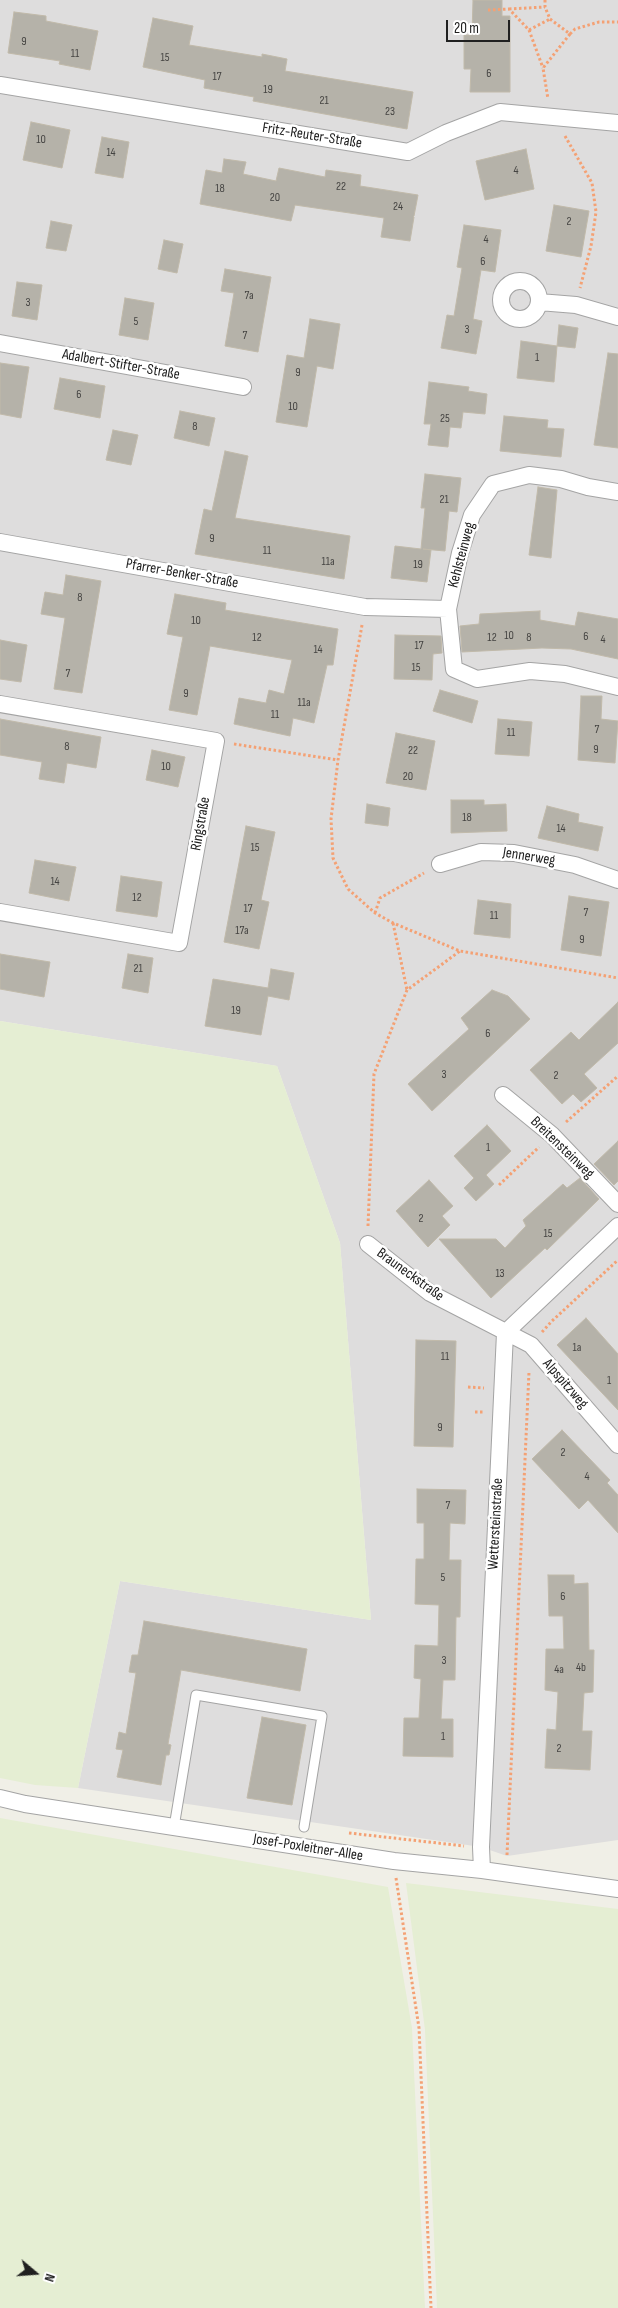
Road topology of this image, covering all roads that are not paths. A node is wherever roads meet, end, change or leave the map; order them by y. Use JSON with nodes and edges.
{"nodes":[{"id":1,"x":0,"y":85,"type":"edge"},
{"id":2,"x":618,"y":123,"type":"edge"},
{"id":3,"x":539,"y":302,"type":"dead end"},
{"id":4,"x":618,"y":317,"type":"edge"},
{"id":5,"x":0,"y":343,"type":"edge"},
{"id":6,"x":243,"y":387,"type":"dead end"},
{"id":7,"x":618,"y":492,"type":"edge"},
{"id":8,"x":0,"y":542,"type":"edge"},
{"id":9,"x":365,"y":607,"type":"joint"},
{"id":10,"x":448,"y":609,"type":"junction"},
{"id":11,"x":618,"y":687,"type":"edge"},
{"id":12,"x":0,"y":704,"type":"edge"},
{"id":13,"x":440,"y":864,"type":"road end"},
{"id":14,"x":618,"y":880,"type":"edge"},
{"id":15,"x":0,"y":912,"type":"edge"},
{"id":16,"x":503,"y":1095,"type":"dead end"},
{"id":17,"x":618,"y":1204,"type":"edge"},
{"id":18,"x":618,"y":1226,"type":"edge"},
{"id":19,"x":368,"y":1244,"type":"road end"},
{"id":20,"x":505,"y":1333,"type":"junction"},
{"id":21,"x":618,"y":1445,"type":"edge"},
{"id":22,"x":0,"y":1798,"type":"edge"},
{"id":23,"x":174,"y":1827,"type":"junction"},
{"id":24,"x":304,"y":1827,"type":"dead end"},
{"id":25,"x":482,"y":1870,"type":"junction"},
{"id":26,"x":618,"y":1889,"type":"edge"}],
"edges":[{"from":1,"to":2,"type":"street","name":"Fritz-Reuter-Straße"},
{"from":3,"to":4,"type":"street"},
{"from":5,"to":6,"type":"street","name":"Adalbert-Stifter-Straße"},
{"from":7,"to":10,"type":"street","name":"Kehlsteinweg"},
{"from":8,"to":9,"type":"street","name":"Pfarrer-Benker-Straße"},
{"from":9,"to":10,"type":"street","name":"Kehlsteinweg"},
{"from":10,"to":11,"type":"street","name":"Kehlsteinweg"},
{"from":12,"to":15,"type":"street","name":"Ringstraße"},
{"from":13,"to":14,"type":"street","name":"Jennerweg"},
{"from":16,"to":17,"type":"street","name":"Breitensteinweg"},
{"from":18,"to":20,"type":"street"},
{"from":19,"to":20,"type":"street","name":"Brauneckstraße"},
{"from":20,"to":21,"type":"street","name":"Alpspitzweg"},
{"from":20,"to":25,"type":"street","name":"Wettersteinstraße"},
{"from":22,"to":23,"type":"street","name":"Josef-Poxleitner-Allee"},
{"from":23,"to":24,"type":"lane"},
{"from":23,"to":25,"type":"street","name":"Josef-Poxleitner-Allee"},
{"from":25,"to":26,"type":"street","name":"Josef-Poxleitner-Allee"}]}
